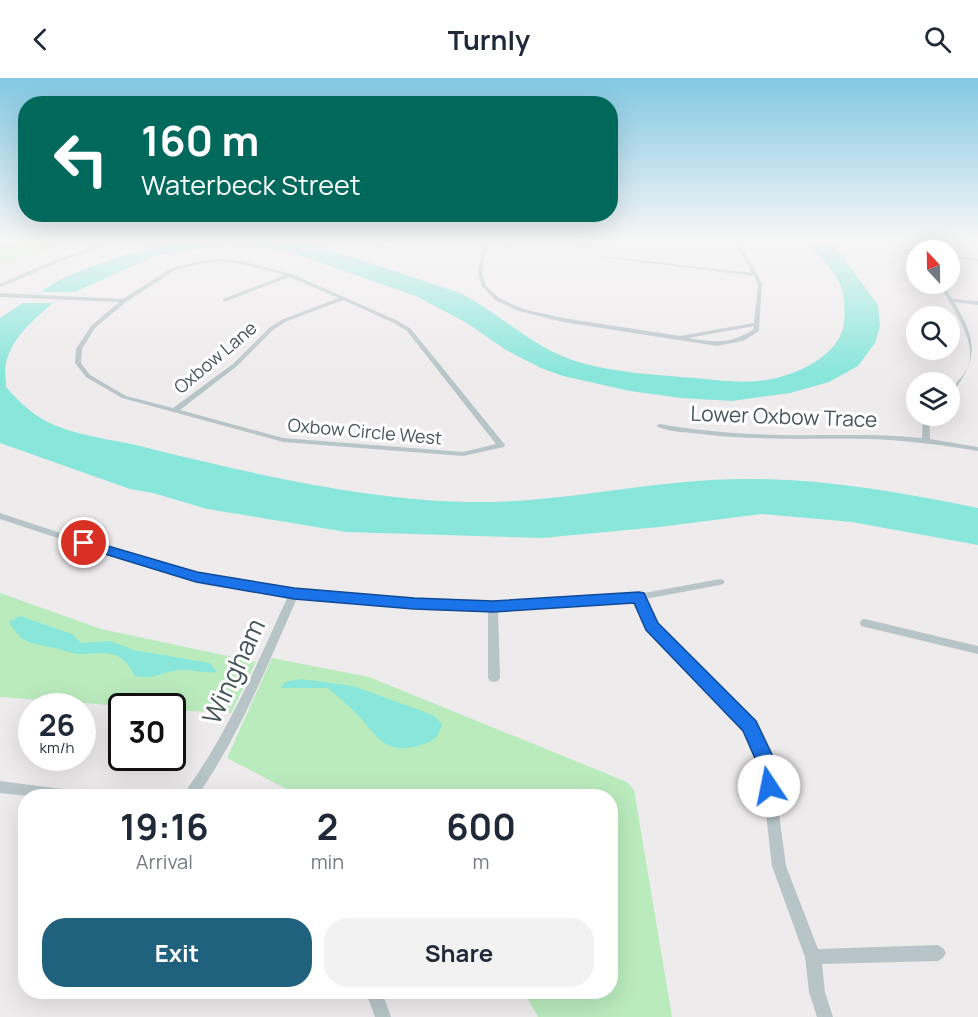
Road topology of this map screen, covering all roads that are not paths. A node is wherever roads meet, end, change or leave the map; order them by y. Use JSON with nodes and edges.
{"nodes":[{"id":1,"x":149,"y":285,"type":"edge"},
{"id":2,"x":264,"y":285,"type":"edge"},
{"id":3,"x":312,"y":285,"type":"edge"},
{"id":4,"x":484,"y":285,"type":"edge"},
{"id":5,"x":760,"y":285,"type":"edge"},
{"id":6,"x":947,"y":294,"type":"edge"},
{"id":7,"x":0,"y":295,"type":"edge"},
{"id":8,"x":342,"y":299,"type":"junction"},
{"id":9,"x":225,"y":300,"type":"dead end"},
{"id":10,"x":950,"y":300,"type":"junction"},
{"id":11,"x":124,"y":301,"type":"junction"},
{"id":12,"x":978,"y":303,"type":"edge"},
{"id":13,"x":757,"y":324,"type":"junction"},
{"id":14,"x":674,"y":338,"type":"junction"},
{"id":15,"x":960,"y":382,"type":"edge"},
{"id":16,"x":174,"y":411,"type":"junction"},
{"id":17,"x":660,"y":426,"type":"dead end"},
{"id":18,"x":926,"y":426,"type":"edge"},
{"id":19,"x":926,"y":441,"type":"junction"},
{"id":20,"x":978,"y":448,"type":"edge"},
{"id":21,"x":0,"y":516,"type":"edge"},
{"id":22,"x":720,"y":582,"type":"dead end"},
{"id":23,"x":294,"y":594,"type":"junction"},
{"id":24,"x":639,"y":597,"type":"junction"},
{"id":25,"x":493,"y":606,"type":"junction"},
{"id":26,"x":865,"y":623,"type":"dead end"},
{"id":27,"x":978,"y":650,"type":"edge"},
{"id":28,"x":494,"y":678,"type":"dead end"},
{"id":29,"x":0,"y":787,"type":"edge"},
{"id":30,"x":18,"y":789,"type":"edge"},
{"id":31,"x":196,"y":789,"type":"edge"},
{"id":32,"x":938,"y":953,"type":"dead end"},
{"id":33,"x":813,"y":957,"type":"junction"},
{"id":34,"x":377,"y":999,"type":"edge"},
{"id":35,"x":383,"y":1017,"type":"edge"},
{"id":36,"x":825,"y":1017,"type":"edge"}],
"edges":[{"from":1,"to":11,"type":"street","name":"Oxbow Circle West"},
{"from":2,"to":9,"type":"street"},
{"from":3,"to":8,"type":"street","name":"Oxbow Circle West"},
{"from":4,"to":14,"type":"street"},
{"from":5,"to":13,"type":"street"},
{"from":6,"to":10,"type":"street"},
{"from":7,"to":11,"type":"street"},
{"from":8,"to":16,"type":"street","name":"Oxbow Lane"},
{"from":8,"to":16,"type":"street","name":"Oxbow Circle West"},
{"from":10,"to":12,"type":"street"},
{"from":10,"to":15,"type":"street"},
{"from":11,"to":16,"type":"street","name":"Oxbow Circle West"},
{"from":13,"to":14,"type":"street"},
{"from":13,"to":14,"type":"street"},
{"from":17,"to":19,"type":"street","name":"Lower Oxbow Trace"},
{"from":18,"to":19,"type":"street"},
{"from":19,"to":20,"type":"street","name":"Lower Oxbow Trace"},
{"from":21,"to":23,"type":"street"},
{"from":22,"to":24,"type":"street"},
{"from":23,"to":25,"type":"street"},
{"from":23,"to":31,"type":"street","name":"Wingham"},
{"from":24,"to":25,"type":"street"},
{"from":24,"to":33,"type":"street"},
{"from":25,"to":28,"type":"street"},
{"from":26,"to":27,"type":"street"},
{"from":29,"to":30,"type":"street"},
{"from":32,"to":33,"type":"street"},
{"from":33,"to":36,"type":"street"},
{"from":34,"to":35,"type":"street"}]}
